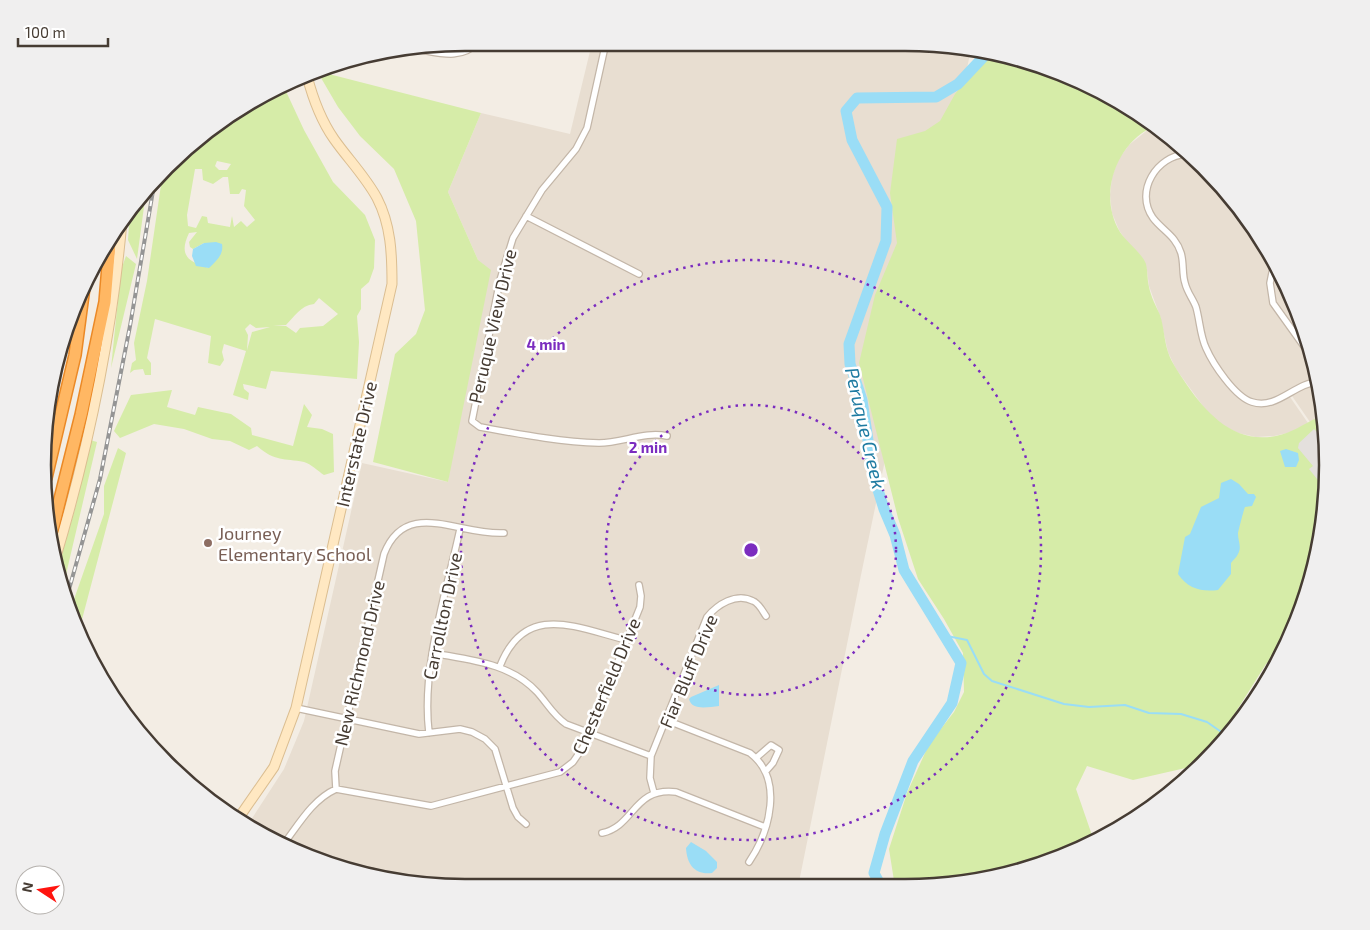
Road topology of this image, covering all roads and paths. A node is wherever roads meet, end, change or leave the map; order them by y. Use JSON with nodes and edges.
{"nodes":[{"id":1,"x":466,"y":51,"type":"edge"},
{"id":2,"x":604,"y":51,"type":"edge"},
{"id":3,"x":438,"y":52,"type":"edge"},
{"id":4,"x":310,"y":82,"type":"edge"},
{"id":5,"x":1179,"y":155,"type":"edge"},
{"id":6,"x":526,"y":216,"type":"junction"},
{"id":7,"x":120,"y":237,"type":"edge"},
{"id":8,"x":109,"y":255,"type":"edge"},
{"id":9,"x":639,"y":274,"type":"dead end"},
{"id":10,"x":1272,"y":274,"type":"edge"},
{"id":11,"x":81,"y":313,"type":"edge"},
{"id":12,"x":1299,"y":337,"type":"edge"},
{"id":13,"x":1311,"y":384,"type":"edge"},
{"id":14,"x":667,"y":436,"type":"dead end"},
{"id":15,"x":51,"y":455,"type":"edge"},
{"id":16,"x":55,"y":519,"type":"edge"},
{"id":17,"x":460,"y":529,"type":"junction"},
{"id":18,"x":504,"y":533,"type":"dead end"},
{"id":19,"x":59,"y":545,"type":"edge"},
{"id":20,"x":639,"y":585,"type":"dead end"},
{"id":21,"x":766,"y":616,"type":"dead end"},
{"id":22,"x":626,"y":640,"type":"junction"},
{"id":23,"x":433,"y":653,"type":"junction"},
{"id":24,"x":500,"y":666,"type":"junction"},
{"id":25,"x":296,"y":708,"type":"junction"},
{"id":26,"x":347,"y":718,"type":"junction"},
{"id":27,"x":666,"y":720,"type":"junction"},
{"id":28,"x":590,"y":732,"type":"junction"},
{"id":29,"x":429,"y":734,"type":"junction"},
{"id":30,"x":652,"y":756,"type":"junction"},
{"id":31,"x":756,"y":758,"type":"junction"},
{"id":32,"x":766,"y":771,"type":"junction"},
{"id":33,"x":506,"y":786,"type":"junction"},
{"id":34,"x":336,"y":789,"type":"junction"},
{"id":35,"x":654,"y":793,"type":"junction"},
{"id":36,"x":242,"y":813,"type":"edge"},
{"id":37,"x":526,"y":824,"type":"dead end"},
{"id":38,"x":765,"y":827,"type":"junction"},
{"id":39,"x":602,"y":833,"type":"dead end"},
{"id":40,"x":287,"y":838,"type":"edge"},
{"id":41,"x":749,"y":862,"type":"dead end"}],
"edges":[{"from":1,"to":3,"type":"street"},
{"from":2,"to":6,"type":"street","name":"Peruque View Drive"},
{"from":4,"to":25,"type":"main road","name":"Interstate Drive"},
{"from":5,"to":13,"type":"street"},
{"from":6,"to":9,"type":"street"},
{"from":6,"to":14,"type":"street","name":"Peruque View Drive"},
{"from":7,"to":19,"type":"main road"},
{"from":8,"to":16,"type":"highway"},
{"from":10,"to":12,"type":"street"},
{"from":11,"to":15,"type":"highway"},
{"from":17,"to":18,"type":"street","name":"New Richmond Drive"},
{"from":17,"to":23,"type":"street","name":"Carrollton Drive"},
{"from":17,"to":26,"type":"street","name":"New Richmond Drive"},
{"from":20,"to":22,"type":"street","name":"Chesterfield Drive"},
{"from":21,"to":27,"type":"street","name":"Fiar Bluff Drive"},
{"from":22,"to":24,"type":"street"},
{"from":22,"to":28,"type":"street","name":"Chesterfield Drive"},
{"from":23,"to":24,"type":"street"},
{"from":23,"to":29,"type":"street","name":"Carrollton Drive"},
{"from":24,"to":28,"type":"street"},
{"from":25,"to":26,"type":"street"},
{"from":25,"to":36,"type":"main road","name":"Interstate Drive"},
{"from":26,"to":29,"type":"street"},
{"from":26,"to":34,"type":"street","name":"New Richmond Drive"},
{"from":27,"to":30,"type":"street","name":"Fiar Bluff Drive"},
{"from":27,"to":31,"type":"street"},
{"from":28,"to":30,"type":"street"},
{"from":28,"to":33,"type":"street","name":"Chesterfield Drive"},
{"from":29,"to":33,"type":"street"},
{"from":30,"to":35,"type":"street","name":"Fiar Bluff Drive"},
{"from":31,"to":32,"type":"street"},
{"from":31,"to":32,"type":"street"},
{"from":32,"to":38,"type":"street"},
{"from":33,"to":34,"type":"street","name":"Chesterfield Drive"},
{"from":33,"to":37,"type":"street"},
{"from":34,"to":40,"type":"street"},
{"from":35,"to":38,"type":"street"},
{"from":35,"to":39,"type":"street"},
{"from":38,"to":41,"type":"street"}]}
